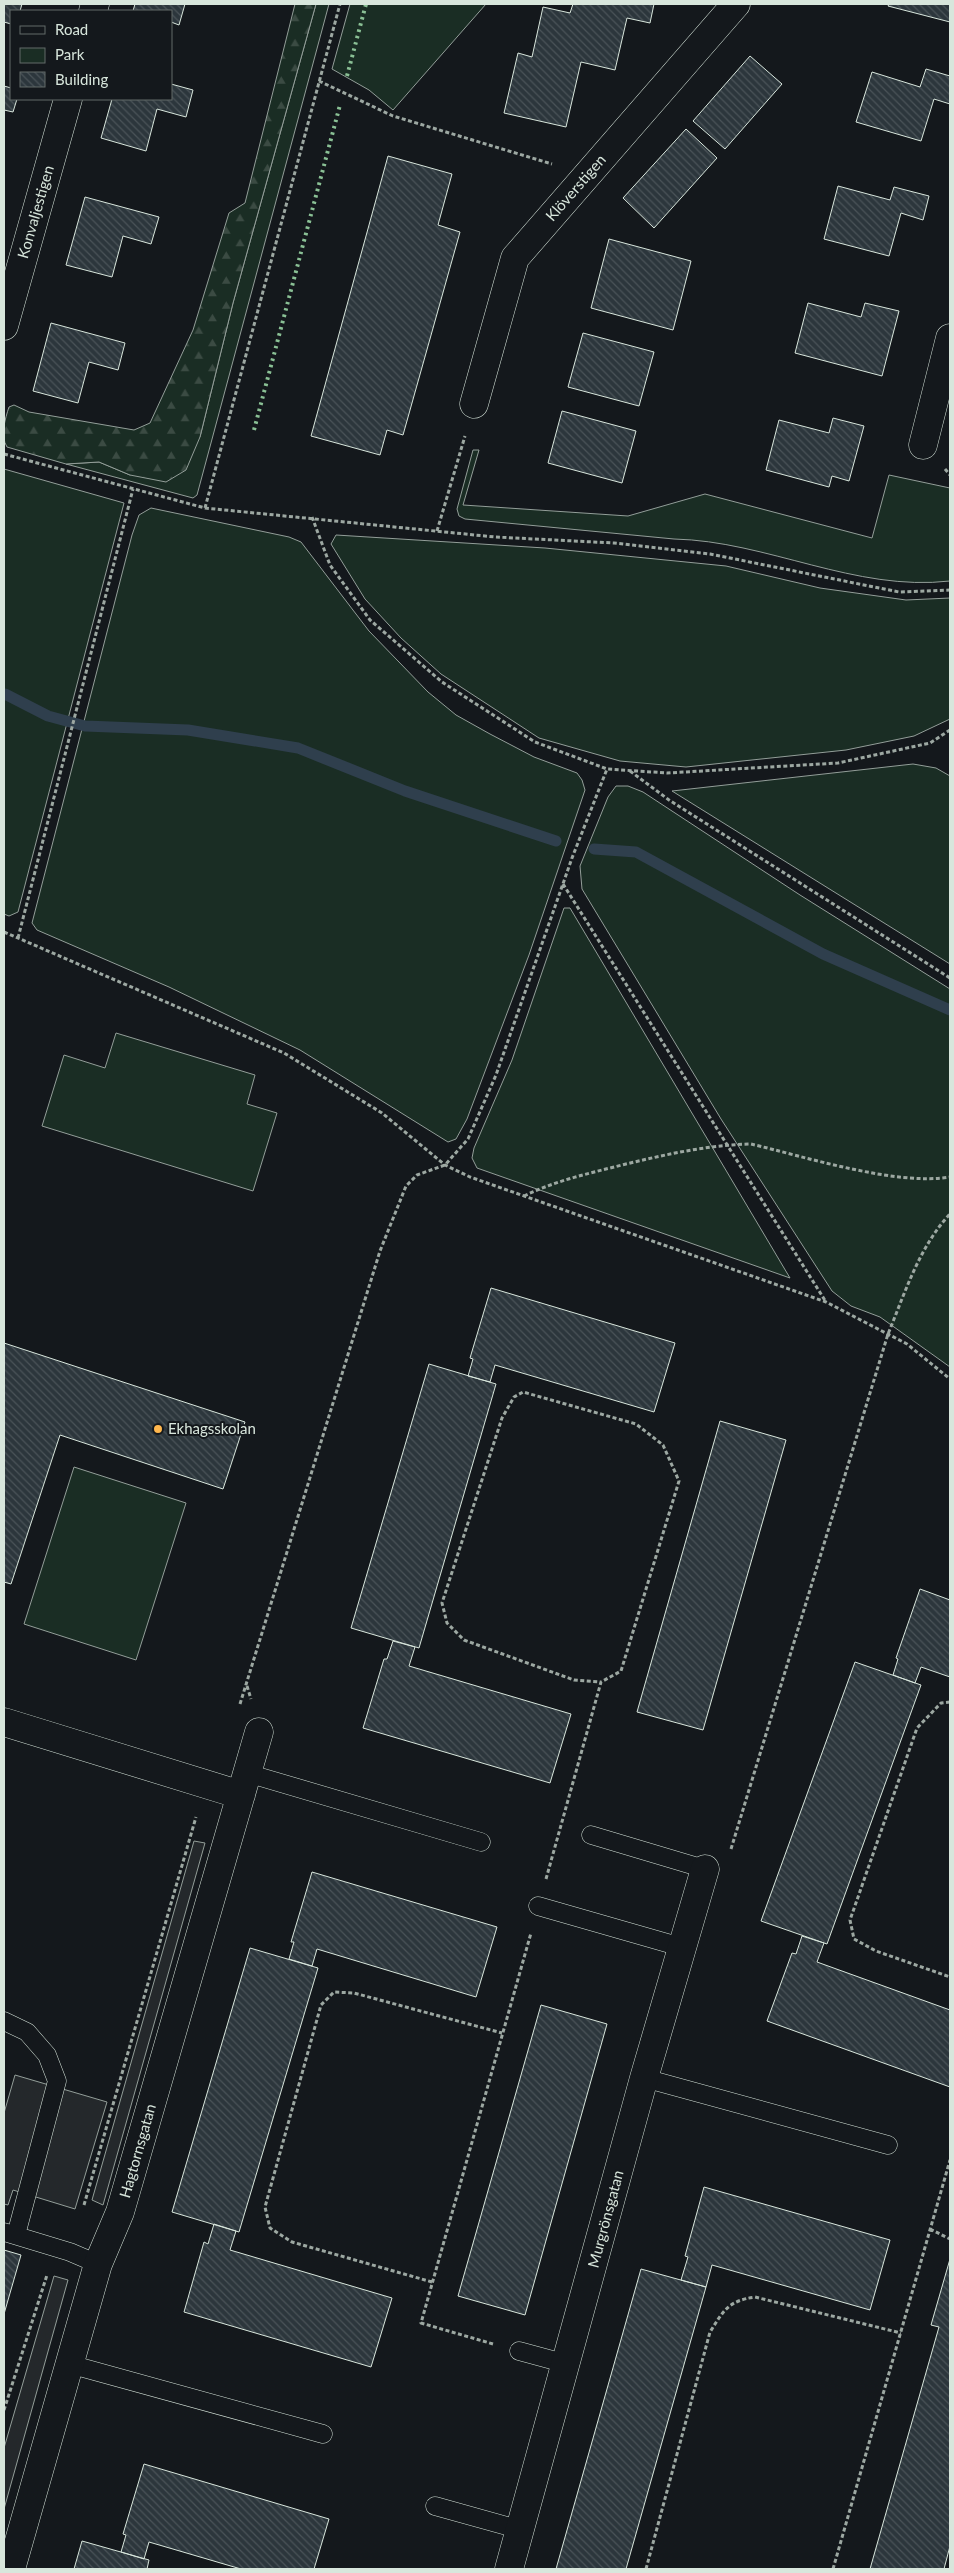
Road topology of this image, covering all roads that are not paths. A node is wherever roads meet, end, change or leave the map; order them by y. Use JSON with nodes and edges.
{"nodes":[{"id":1,"x":736,"y":4,"type":"edge"},
{"id":2,"x":68,"y":100,"type":"edge"},
{"id":3,"x":4,"y":326,"type":"edge"},
{"id":4,"x":950,"y":338,"type":"edge"},
{"id":5,"x":474,"y":404,"type":"road end"},
{"id":6,"x":922,"y":445,"type":"dead end"},
{"id":7,"x":4,"y":1722,"type":"edge"},
{"id":8,"x":260,"y":1732,"type":"dead end"},
{"id":9,"x":244,"y":1784,"type":"junction"},
{"id":10,"x":591,"y":1835,"type":"dead end"},
{"id":11,"x":481,"y":1842,"type":"dead end"},
{"id":12,"x":705,"y":1869,"type":"joint"},
{"id":13,"x":538,"y":1906,"type":"road end"},
{"id":14,"x":681,"y":1947,"type":"junction"},
{"id":15,"x":4,"y":2021,"type":"edge"},
{"id":16,"x":644,"y":2078,"type":"junction"},
{"id":17,"x":888,"y":2146,"type":"dead end"},
{"id":18,"x":10,"y":2233,"type":"edge"},
{"id":19,"x":98,"y":2264,"type":"junction"},
{"id":20,"x":520,"y":2351,"type":"road end"},
{"id":21,"x":69,"y":2364,"type":"junction"},
{"id":22,"x":567,"y":2364,"type":"junction"},
{"id":23,"x":323,"y":2434,"type":"dead end"},
{"id":24,"x":435,"y":2506,"type":"dead end"},
{"id":25,"x":521,"y":2530,"type":"junction"},
{"id":26,"x":11,"y":2569,"type":"edge"},
{"id":27,"x":509,"y":2569,"type":"edge"}],
"edges":[{"from":1,"to":5,"type":"street","name":"Klöverstigen"},
{"from":2,"to":3,"type":"street","name":"Konvaljestigen"},
{"from":4,"to":6,"type":"street"},
{"from":7,"to":9,"type":"street"},
{"from":8,"to":9,"type":"street","name":"Hagtornsgatan"},
{"from":9,"to":11,"type":"lane"},
{"from":9,"to":19,"type":"street","name":"Hagtornsgatan"},
{"from":10,"to":12,"type":"lane"},
{"from":12,"to":14,"type":"street","name":"Murgrönsgatan"},
{"from":13,"to":14,"type":"lane"},
{"from":14,"to":16,"type":"street","name":"Murgrönsgatan"},
{"from":15,"to":18,"type":"lane"},
{"from":16,"to":17,"type":"lane"},
{"from":16,"to":22,"type":"street","name":"Murgrönsgatan"},
{"from":18,"to":19,"type":"lane"},
{"from":19,"to":21,"type":"street","name":"Hagtornsgatan"},
{"from":20,"to":22,"type":"lane"},
{"from":21,"to":23,"type":"lane"},
{"from":21,"to":26,"type":"street","name":"Hagtornsgatan"},
{"from":22,"to":25,"type":"street","name":"Murgrönsgatan"},
{"from":24,"to":25,"type":"lane"},
{"from":25,"to":27,"type":"street","name":"Murgrönsgatan"}]}
